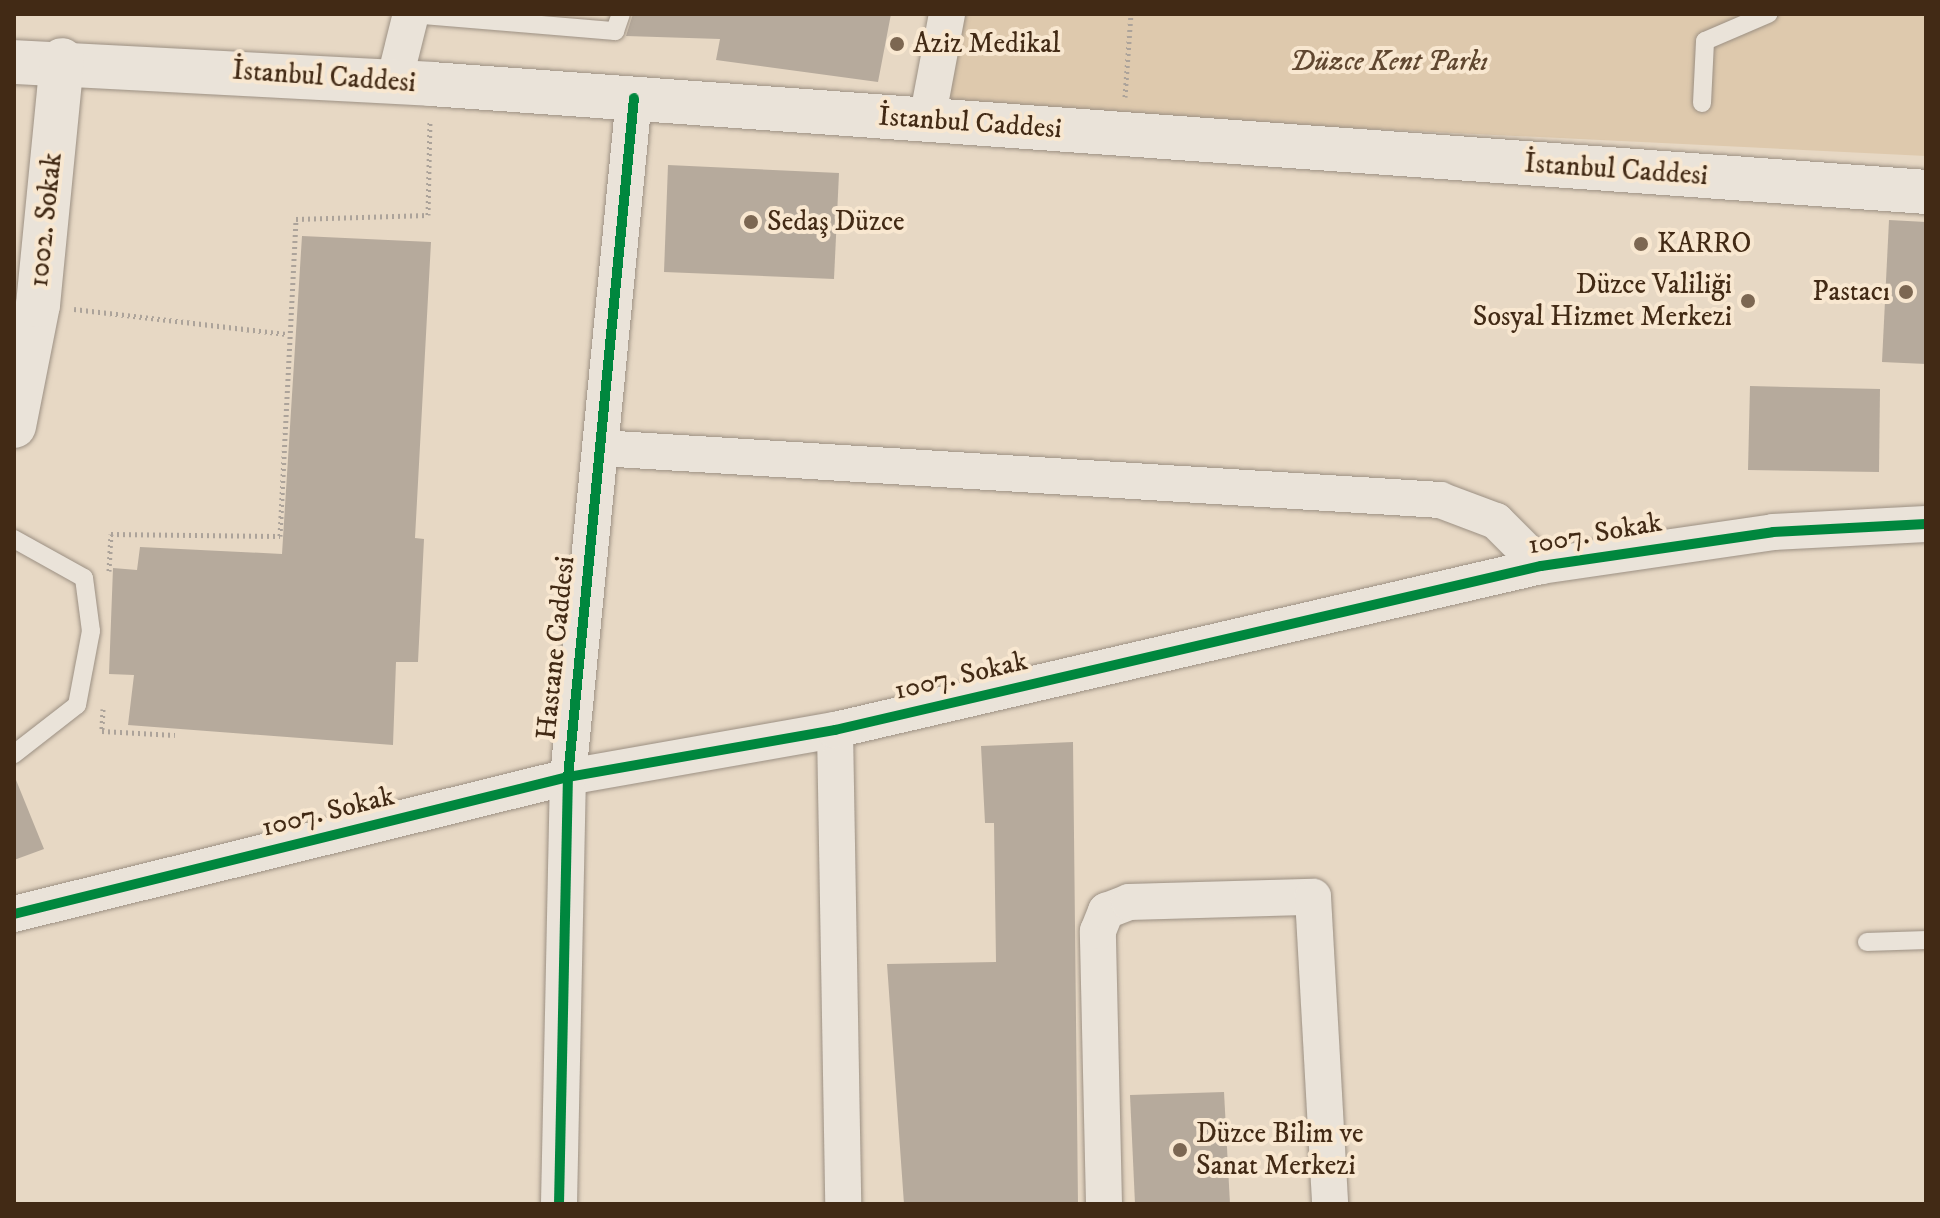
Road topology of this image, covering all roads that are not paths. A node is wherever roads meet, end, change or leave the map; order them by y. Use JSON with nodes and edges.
{"nodes":[{"id":1,"x":411,"y":14,"type":"edge"},
{"id":2,"x":621,"y":14,"type":"edge"},
{"id":3,"x":947,"y":14,"type":"edge"},
{"id":4,"x":1768,"y":14,"type":"edge"},
{"id":5,"x":458,"y":16,"type":"edge"},
{"id":6,"x":62,"y":60,"type":"junction"},
{"id":7,"x":14,"y":62,"type":"edge"},
{"id":8,"x":412,"y":83,"type":"junction"},
{"id":9,"x":634,"y":98,"type":"junction"},
{"id":10,"x":1702,"y":103,"type":"dead end"},
{"id":11,"x":927,"y":120,"type":"junction"},
{"id":12,"x":1926,"y":192,"type":"edge"},
{"id":13,"x":14,"y":426,"type":"edge"},
{"id":14,"x":600,"y":448,"type":"junction"},
{"id":15,"x":1926,"y":524,"type":"edge"},
{"id":16,"x":14,"y":539,"type":"edge"},
{"id":17,"x":1541,"y":566,"type":"junction"},
{"id":18,"x":835,"y":730,"type":"junction"},
{"id":19,"x":14,"y":754,"type":"edge"},
{"id":20,"x":568,"y":777,"type":"junction"},
{"id":21,"x":14,"y":914,"type":"edge"},
{"id":22,"x":1926,"y":940,"type":"edge"},
{"id":23,"x":1867,"y":942,"type":"dead end"},
{"id":24,"x":559,"y":1204,"type":"edge"},
{"id":25,"x":843,"y":1204,"type":"edge"},
{"id":26,"x":1104,"y":1204,"type":"edge"},
{"id":27,"x":1330,"y":1204,"type":"edge"}],
"edges":[{"from":1,"to":5,"type":"lane"},
{"from":1,"to":8,"type":"street"},
{"from":2,"to":5,"type":"lane"},
{"from":3,"to":11,"type":"street"},
{"from":4,"to":10,"type":"lane"},
{"from":6,"to":7,"type":"main road","name":"İstanbul Caddesi"},
{"from":6,"to":8,"type":"main road","name":"İstanbul Caddesi"},
{"from":6,"to":13,"type":"main road","name":"1002. Sokak"},
{"from":8,"to":9,"type":"main road","name":"İstanbul Caddesi"},
{"from":9,"to":11,"type":"main road","name":"İstanbul Caddesi"},
{"from":9,"to":14,"type":"street","name":"Hastane Caddesi"},
{"from":11,"to":12,"type":"main road","name":"İstanbul Caddesi"},
{"from":14,"to":17,"type":"street"},
{"from":14,"to":20,"type":"street","name":"Hastane Caddesi"},
{"from":15,"to":17,"type":"street","name":"1007. Sokak"},
{"from":16,"to":19,"type":"lane"},
{"from":17,"to":18,"type":"street","name":"1007. Sokak"},
{"from":18,"to":20,"type":"street","name":"1007. Sokak"},
{"from":18,"to":25,"type":"street"},
{"from":20,"to":21,"type":"street","name":"1007. Sokak"},
{"from":20,"to":24,"type":"street","name":"Hastane Caddesi"},
{"from":22,"to":23,"type":"lane"},
{"from":26,"to":27,"type":"street"}]}
